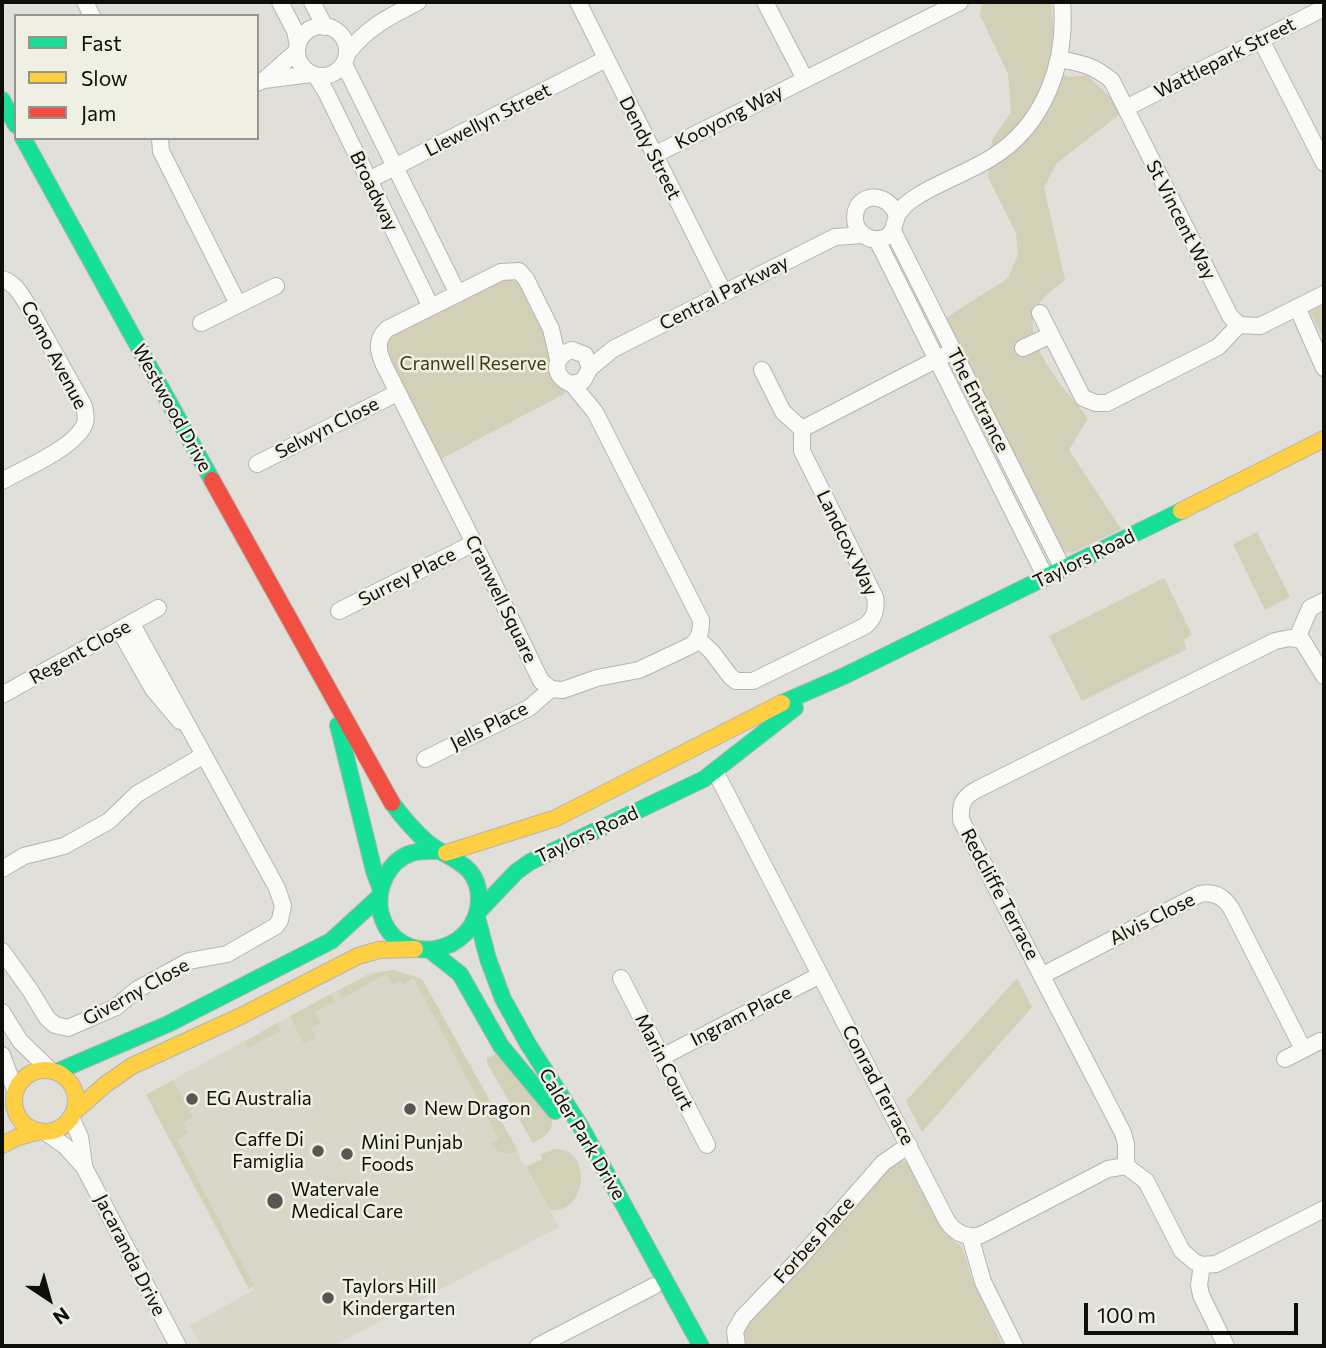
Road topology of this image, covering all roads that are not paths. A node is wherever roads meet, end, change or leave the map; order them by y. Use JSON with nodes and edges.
{"nodes":[{"id":1,"x":280,"y":2,"type":"edge"},
{"id":2,"x":312,"y":2,"type":"edge"},
{"id":3,"x":765,"y":2,"type":"edge"},
{"id":4,"x":960,"y":2,"type":"edge"},
{"id":5,"x":1062,"y":2,"type":"edge"},
{"id":6,"x":414,"y":3,"type":"edge"},
{"id":7,"x":581,"y":3,"type":"edge"},
{"id":8,"x":1324,"y":8,"type":"edge"},
{"id":9,"x":378,"y":22,"type":"junction"},
{"id":10,"x":328,"y":28,"type":"junction"},
{"id":11,"x":1261,"y":40,"type":"junction"},
{"id":12,"x":298,"y":48,"type":"junction"},
{"id":13,"x":345,"y":59,"type":"junction"},
{"id":14,"x":606,"y":59,"type":"junction"},
{"id":15,"x":1059,"y":59,"type":"junction"},
{"id":16,"x":313,"y":75,"type":"junction"},
{"id":17,"x":804,"y":79,"type":"junction"},
{"id":18,"x":260,"y":82,"type":"edge"},
{"id":19,"x":2,"y":100,"type":"edge"},
{"id":20,"x":1126,"y":108,"type":"junction"},
{"id":21,"x":14,"y":121,"type":"edge"},
{"id":22,"x":24,"y":140,"type":"edge"},
{"id":23,"x":160,"y":140,"type":"edge"},
{"id":24,"x":654,"y":155,"type":"junction"},
{"id":25,"x":1324,"y":163,"type":"edge"},
{"id":26,"x":394,"y":168,"type":"junction"},
{"id":27,"x":369,"y":180,"type":"junction"},
{"id":28,"x":914,"y":198,"type":"junction"},
{"id":29,"x":889,"y":201,"type":"junction"},
{"id":30,"x":855,"y":217,"type":"junction"},
{"id":31,"x":895,"y":223,"type":"junction"},
{"id":32,"x":835,"y":237,"type":"junction"},
{"id":33,"x":870,"y":237,"type":"junction"},
{"id":34,"x":2,"y":279,"type":"edge"},
{"id":35,"x":276,"y":286,"type":"dead end"},
{"id":36,"x":458,"y":293,"type":"junction"},
{"id":37,"x":724,"y":293,"type":"junction"},
{"id":38,"x":1324,"y":294,"type":"edge"},
{"id":39,"x":238,"y":304,"type":"junction"},
{"id":40,"x":430,"y":307,"type":"junction"},
{"id":41,"x":1297,"y":307,"type":"junction"},
{"id":42,"x":1040,"y":313,"type":"dead end"},
{"id":43,"x":201,"y":323,"type":"dead end"},
{"id":44,"x":1239,"y":325,"type":"junction"},
{"id":45,"x":551,"y":329,"type":"junction"},
{"id":46,"x":1051,"y":335,"type":"junction"},
{"id":47,"x":1320,"y":347,"type":"edge"},
{"id":48,"x":1023,"y":348,"type":"dead end"},
{"id":49,"x":613,"y":349,"type":"junction"},
{"id":50,"x":577,"y":351,"type":"junction"},
{"id":51,"x":953,"y":351,"type":"junction"},
{"id":52,"x":558,"y":359,"type":"junction"},
{"id":53,"x":937,"y":359,"type":"junction"},
{"id":54,"x":1324,"y":368,"type":"edge"},
{"id":55,"x":762,"y":370,"type":"dead end"},
{"id":56,"x":583,"y":376,"type":"junction"},
{"id":57,"x":397,"y":393,"type":"junction"},
{"id":58,"x":802,"y":429,"type":"junction"},
{"id":59,"x":1324,"y":439,"type":"edge"},
{"id":60,"x":257,"y":464,"type":"dead end"},
{"id":61,"x":2,"y":481,"type":"edge"},
{"id":62,"x":474,"y":543,"type":"junction"},
{"id":63,"x":1063,"y":569,"type":"junction"},
{"id":64,"x":1046,"y":578,"type":"junction"},
{"id":65,"x":1324,"y":601,"type":"edge"},
{"id":66,"x":158,"y":608,"type":"dead end"},
{"id":67,"x":339,"y":611,"type":"dead end"},
{"id":68,"x":126,"y":627,"type":"junction"},
{"id":69,"x":1294,"y":638,"type":"junction"},
{"id":70,"x":698,"y":639,"type":"junction"},
{"id":71,"x":844,"y":676,"type":"junction"},
{"id":72,"x":1324,"y":676,"type":"edge"},
{"id":73,"x":321,"y":677,"type":"junction"},
{"id":74,"x":551,"y":689,"type":"junction"},
{"id":75,"x":2,"y":695,"type":"edge"},
{"id":76,"x":701,"y":744,"type":"junction"},
{"id":77,"x":204,"y":755,"type":"junction"},
{"id":78,"x":425,"y":759,"type":"dead end"},
{"id":79,"x":715,"y":771,"type":"junction"},
{"id":80,"x":442,"y":852,"type":"junction"},
{"id":81,"x":2,"y":869,"type":"edge"},
{"id":82,"x":380,"y":892,"type":"junction"},
{"id":83,"x":477,"y":914,"type":"junction"},
{"id":84,"x":424,"y":950,"type":"junction"},
{"id":85,"x":2,"y":951,"type":"edge"},
{"id":86,"x":820,"y":975,"type":"junction"},
{"id":87,"x":1042,"y":975,"type":"junction"},
{"id":88,"x":621,"y":978,"type":"dead end"},
{"id":89,"x":2,"y":1012,"type":"edge"},
{"id":90,"x":1320,"y":1041,"type":"dead end"},
{"id":91,"x":1303,"y":1049,"type":"junction"},
{"id":92,"x":2,"y":1055,"type":"edge"},
{"id":93,"x":662,"y":1057,"type":"junction"},
{"id":94,"x":1285,"y":1059,"type":"dead end"},
{"id":95,"x":53,"y":1071,"type":"junction"},
{"id":96,"x":15,"y":1093,"type":"junction"},
{"id":97,"x":2,"y":1110,"type":"edge"},
{"id":98,"x":72,"y":1115,"type":"junction"},
{"id":99,"x":574,"y":1130,"type":"junction"},
{"id":100,"x":42,"y":1132,"type":"junction"},
{"id":101,"x":2,"y":1145,"type":"edge"},
{"id":102,"x":706,"y":1145,"type":"dead end"},
{"id":103,"x":909,"y":1145,"type":"junction"},
{"id":104,"x":1126,"y":1166,"type":"junction"},
{"id":105,"x":84,"y":1167,"type":"junction"},
{"id":106,"x":1324,"y":1209,"type":"edge"},
{"id":107,"x":970,"y":1236,"type":"junction"},
{"id":108,"x":1202,"y":1265,"type":"junction"},
{"id":109,"x":660,"y":1283,"type":"junction"},
{"id":110,"x":177,"y":1345,"type":"edge"},
{"id":111,"x":538,"y":1346,"type":"edge"},
{"id":112,"x":686,"y":1346,"type":"edge"},
{"id":113,"x":701,"y":1346,"type":"edge"},
{"id":114,"x":737,"y":1346,"type":"edge"},
{"id":115,"x":1016,"y":1346,"type":"edge"},
{"id":116,"x":1226,"y":1346,"type":"edge"}],
"edges":[{"from":1,"to":12,"type":"street"},
{"from":2,"to":10,"type":"street"},
{"from":3,"to":17,"type":"street","name":"Kooyong Way"},
{"from":4,"to":17,"type":"street","name":"Kooyong Way"},
{"from":5,"to":15,"type":"street"},
{"from":6,"to":9,"type":"street"},
{"from":7,"to":14,"type":"street","name":"Dendy Street"},
{"from":8,"to":11,"type":"street","name":"Wattlepark Street"},
{"from":9,"to":10,"type":"street"},
{"from":9,"to":13,"type":"street"},
{"from":10,"to":12,"type":"street"},
{"from":10,"to":13,"type":"street"},
{"from":11,"to":20,"type":"street","name":"Wattlepark Street"},
{"from":11,"to":25,"type":"street"},
{"from":12,"to":16,"type":"street"},
{"from":12,"to":18,"type":"street"},
{"from":13,"to":16,"type":"street"},
{"from":13,"to":26,"type":"street","name":"Broadway"},
{"from":14,"to":24,"type":"street","name":"Dendy Street"},
{"from":14,"to":26,"type":"street","name":"Llewellyn Street"},
{"from":15,"to":20,"type":"street","name":"St Vincent Way"},
{"from":15,"to":28,"type":"street"},
{"from":16,"to":18,"type":"street"},
{"from":16,"to":27,"type":"street","name":"Broadway"},
{"from":17,"to":24,"type":"street","name":"Kooyong Way"},
{"from":19,"to":21,"type":"main road"},
{"from":20,"to":44,"type":"street","name":"St Vincent Way"},
{"from":22,"to":73,"type":"main road","name":"Westwood Drive"},
{"from":23,"to":39,"type":"street"},
{"from":24,"to":37,"type":"street","name":"Dendy Street"},
{"from":26,"to":27,"type":"street","name":"Llewellyn Street"},
{"from":26,"to":36,"type":"street","name":"Broadway"},
{"from":27,"to":40,"type":"street","name":"Broadway"},
{"from":28,"to":29,"type":"street"},
{"from":28,"to":31,"type":"street"},
{"from":29,"to":30,"type":"street"},
{"from":29,"to":31,"type":"street"},
{"from":30,"to":32,"type":"street","name":"Central Parkway"},
{"from":30,"to":33,"type":"street"},
{"from":31,"to":33,"type":"street"},
{"from":31,"to":51,"type":"street","name":"The Entrance"},
{"from":32,"to":33,"type":"street","name":"Central Parkway"},
{"from":32,"to":37,"type":"street","name":"Central Parkway"},
{"from":33,"to":53,"type":"street","name":"The Entrance"},
{"from":34,"to":61,"type":"street","name":"Como Avenue"},
{"from":35,"to":39,"type":"street"},
{"from":36,"to":40,"type":"street","name":"Cranwell Square"},
{"from":36,"to":45,"type":"street","name":"Cranwell Square"},
{"from":37,"to":49,"type":"street","name":"Central Parkway"},
{"from":38,"to":41,"type":"street"},
{"from":39,"to":43,"type":"street"},
{"from":40,"to":57,"type":"street","name":"Cranwell Square"},
{"from":41,"to":44,"type":"street"},
{"from":41,"to":47,"type":"street"},
{"from":42,"to":46,"type":"street"},
{"from":44,"to":46,"type":"street"},
{"from":45,"to":50,"type":"street","name":"Cranwell Square"},
{"from":45,"to":52,"type":"street","name":"Cranwell Square"},
{"from":46,"to":48,"type":"street"},
{"from":47,"to":54,"type":"street"},
{"from":49,"to":50,"type":"street","name":"Central Parkway"},
{"from":49,"to":56,"type":"street","name":"Central Parkway"},
{"from":50,"to":52,"type":"street"},
{"from":50,"to":56,"type":"street"},
{"from":51,"to":53,"type":"street"},
{"from":51,"to":63,"type":"street","name":"The Entrance"},
{"from":52,"to":56,"type":"street"},
{"from":53,"to":58,"type":"street"},
{"from":53,"to":64,"type":"street","name":"The Entrance"},
{"from":55,"to":58,"type":"street"},
{"from":56,"to":70,"type":"street"},
{"from":57,"to":60,"type":"street","name":"Selwyn Close"},
{"from":57,"to":62,"type":"street","name":"Cranwell Square"},
{"from":58,"to":70,"type":"street","name":"Landcox Way"},
{"from":59,"to":63,"type":"main road","name":"Taylors Road"},
{"from":62,"to":67,"type":"street","name":"Surrey Place"},
{"from":62,"to":74,"type":"street","name":"Cranwell Square"},
{"from":63,"to":64,"type":"main road","name":"Taylors Road"},
{"from":64,"to":71,"type":"main road","name":"Taylors Road"},
{"from":65,"to":69,"type":"street"},
{"from":66,"to":68,"type":"street","name":"Regent Close"},
{"from":68,"to":75,"type":"street","name":"Regent Close"},
{"from":68,"to":77,"type":"street","name":"Giverny Close"},
{"from":69,"to":72,"type":"street"},
{"from":69,"to":87,"type":"street","name":"Redcliffe Terrace"},
{"from":70,"to":74,"type":"street"},
{"from":71,"to":76,"type":"main road","name":"Taylors Road"},
{"from":71,"to":79,"type":"main road","name":"Taylors Road"},
{"from":73,"to":80,"type":"main road","name":"Westwood Drive"},
{"from":73,"to":82,"type":"main road","name":"Westwood Drive"},
{"from":74,"to":78,"type":"street","name":"Jells Place"},
{"from":76,"to":79,"type":"main road"},
{"from":76,"to":80,"type":"main road","name":"Taylors Road"},
{"from":77,"to":81,"type":"street"},
{"from":77,"to":85,"type":"street","name":"Giverny Close"},
{"from":79,"to":83,"type":"main road","name":"Taylors Road"},
{"from":79,"to":86,"type":"street","name":"Conrad Terrace"},
{"from":80,"to":82,"type":"main road"},
{"from":80,"to":83,"type":"main road"},
{"from":82,"to":84,"type":"main road"},
{"from":82,"to":95,"type":"main road"},
{"from":83,"to":84,"type":"main road"},
{"from":83,"to":99,"type":"main road","name":"Calder Park Drive"},
{"from":84,"to":98,"type":"main road"},
{"from":84,"to":99,"type":"main road","name":"Calder Park Drive"},
{"from":86,"to":93,"type":"street","name":"Ingram Place"},
{"from":86,"to":103,"type":"street","name":"Conrad Terrace"},
{"from":87,"to":91,"type":"street","name":"Alvis Close"},
{"from":87,"to":104,"type":"street","name":"Redcliffe Terrace"},
{"from":88,"to":93,"type":"street","name":"Marin Court"},
{"from":89,"to":95,"type":"street"},
{"from":90,"to":91,"type":"street"},
{"from":91,"to":94,"type":"street"},
{"from":92,"to":96,"type":"street"},
{"from":93,"to":102,"type":"street","name":"Marin Court"},
{"from":95,"to":96,"type":"main road"},
{"from":95,"to":98,"type":"main road"},
{"from":96,"to":97,"type":"main road"},
{"from":96,"to":100,"type":"main road"},
{"from":98,"to":100,"type":"main road"},
{"from":98,"to":105,"type":"street","name":"Jacaranda Drive"},
{"from":99,"to":109,"type":"main road","name":"Calder Park Drive"},
{"from":100,"to":101,"type":"main road"},
{"from":100,"to":105,"type":"street","name":"Jacaranda Drive"},
{"from":103,"to":107,"type":"street","name":"Conrad Terrace"},
{"from":103,"to":114,"type":"street","name":"Forbes Place"},
{"from":104,"to":107,"type":"street"},
{"from":104,"to":108,"type":"street"},
{"from":105,"to":110,"type":"street","name":"Jacaranda Drive"},
{"from":106,"to":108,"type":"street"},
{"from":107,"to":115,"type":"street"},
{"from":108,"to":116,"type":"street"},
{"from":109,"to":111,"type":"street"},
{"from":109,"to":112,"type":"main road","name":"Calder Park Drive"},
{"from":109,"to":113,"type":"main road","name":"Calder Park Drive"}]}
